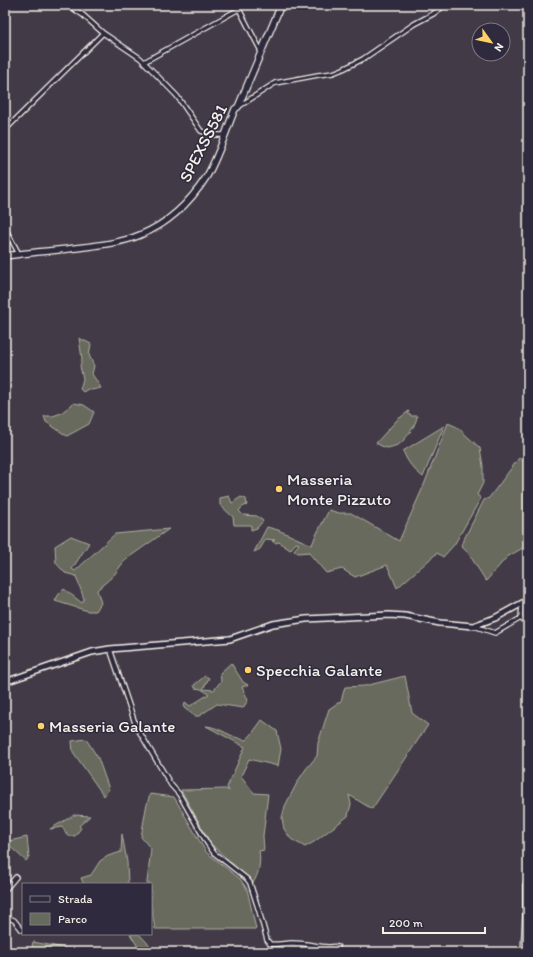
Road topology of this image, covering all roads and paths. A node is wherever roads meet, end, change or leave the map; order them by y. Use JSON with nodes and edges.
{"nodes":[{"id":1,"x":68,"y":5,"type":"edge"},
{"id":2,"x":281,"y":5,"type":"edge"},
{"id":3,"x":445,"y":5,"type":"edge"},
{"id":4,"x":103,"y":33,"type":"junction"},
{"id":5,"x":262,"y":51,"type":"junction"},
{"id":6,"x":144,"y":62,"type":"junction"},
{"id":7,"x":236,"y":109,"type":"junction"},
{"id":8,"x":5,"y":130,"type":"edge"},
{"id":9,"x":225,"y":135,"type":"junction"},
{"id":10,"x":5,"y":228,"type":"edge"},
{"id":11,"x":19,"y":254,"type":"junction"},
{"id":12,"x":5,"y":256,"type":"edge"},
{"id":13,"x":528,"y":600,"type":"edge"},
{"id":14,"x":522,"y":603,"type":"junction"},
{"id":15,"x":520,"y":618,"type":"junction"},
{"id":16,"x":473,"y":626,"type":"junction"},
{"id":17,"x":528,"y":626,"type":"edge"},
{"id":18,"x":110,"y":649,"type":"junction"},
{"id":19,"x":5,"y":682,"type":"edge"},
{"id":20,"x":16,"y":877,"type":"dead end"},
{"id":21,"x":528,"y":879,"type":"edge"},
{"id":22,"x":5,"y":890,"type":"edge"},
{"id":23,"x":5,"y":917,"type":"edge"},
{"id":24,"x":22,"y":930,"type":"edge"},
{"id":25,"x":335,"y":952,"type":"edge"},
{"id":26,"x":523,"y":952,"type":"edge"}],
"edges":[{"from":1,"to":4,"type":"street"},
{"from":2,"to":5,"type":"main road","name":"SPEXSS581"},
{"from":3,"to":7,"type":"street"},
{"from":4,"to":6,"type":"street"},
{"from":4,"to":8,"type":"street"},
{"from":5,"to":6,"type":"street"},
{"from":5,"to":7,"type":"main road","name":"SPEXSS581"},
{"from":6,"to":9,"type":"street"},
{"from":7,"to":9,"type":"main road","name":"SPEXSS581"},
{"from":9,"to":11,"type":"main road","name":"SPEXSS581"},
{"from":10,"to":11,"type":"street"},
{"from":11,"to":12,"type":"main road","name":"SPEXSS581"},
{"from":13,"to":14,"type":"street"},
{"from":14,"to":15,"type":"street"},
{"from":14,"to":16,"type":"street"},
{"from":15,"to":16,"type":"street"},
{"from":15,"to":17,"type":"street"},
{"from":16,"to":18,"type":"street"},
{"from":18,"to":19,"type":"street"},
{"from":18,"to":25,"type":"street"},
{"from":20,"to":22,"type":"street"},
{"from":21,"to":26,"type":"street"},
{"from":23,"to":24,"type":"street"}]}
